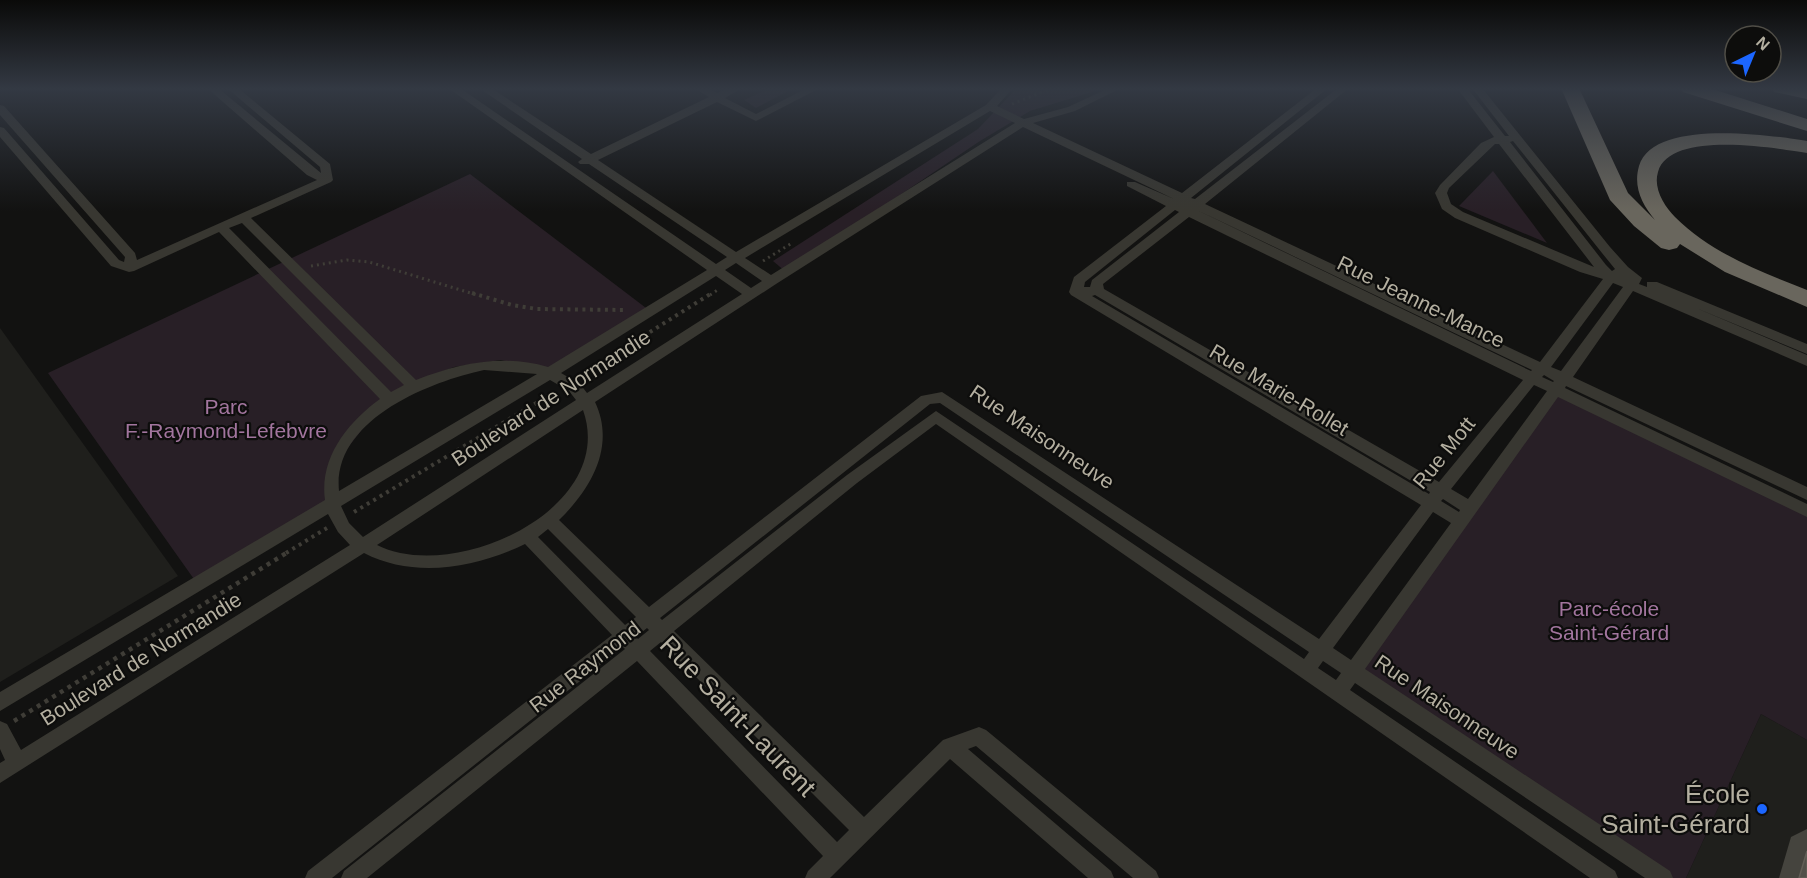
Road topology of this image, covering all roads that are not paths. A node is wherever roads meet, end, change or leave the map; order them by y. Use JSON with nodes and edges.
{"nodes":[{"id":1,"x":18,"y":129,"type":"edge"},
{"id":2,"x":260,"y":129,"type":"edge"},
{"id":3,"x":282,"y":129,"type":"edge"},
{"id":4,"x":513,"y":129,"type":"edge"},
{"id":5,"x":545,"y":129,"type":"edge"},
{"id":6,"x":653,"y":129,"type":"edge"},
{"id":7,"x":953,"y":129,"type":"edge"},
{"id":8,"x":1013,"y":129,"type":"edge"},
{"id":9,"x":1030,"y":129,"type":"edge"},
{"id":10,"x":1275,"y":129,"type":"edge"},
{"id":11,"x":1289,"y":129,"type":"edge"},
{"id":12,"x":1493,"y":129,"type":"edge"},
{"id":13,"x":1510,"y":129,"type":"edge"},
{"id":14,"x":1588,"y":129,"type":"edge"},
{"id":15,"x":0,"y":130,"type":"edge"},
{"id":16,"x":1518,"y":139,"type":"junction"},
{"id":17,"x":1501,"y":140,"type":"junction"},
{"id":18,"x":1807,"y":147,"type":"edge"},
{"id":19,"x":36,"y":149,"type":"junction"},
{"id":20,"x":22,"y":155,"type":"junction"},
{"id":21,"x":590,"y":159,"type":"junction"},
{"id":22,"x":570,"y":169,"type":"junction"},
{"id":23,"x":327,"y":180,"type":"junction"},
{"id":24,"x":1186,"y":205,"type":"junction"},
{"id":25,"x":243,"y":218,"type":"junction"},
{"id":26,"x":221,"y":227,"type":"junction"},
{"id":27,"x":735,"y":258,"type":"junction"},
{"id":28,"x":129,"y":268,"type":"junction"},
{"id":29,"x":716,"y":269,"type":"junction"},
{"id":30,"x":1617,"y":273,"type":"junction"},
{"id":31,"x":771,"y":281,"type":"junction"},
{"id":32,"x":1632,"y":282,"type":"junction"},
{"id":33,"x":1097,"y":291,"type":"junction"},
{"id":34,"x":1076,"y":292,"type":"junction"},
{"id":35,"x":751,"y":294,"type":"junction"},
{"id":36,"x":1807,"y":299,"type":"edge"},
{"id":37,"x":1807,"y":310,"type":"edge"},
{"id":38,"x":356,"y":329,"type":"junction"},
{"id":39,"x":332,"y":341,"type":"junction"},
{"id":40,"x":1807,"y":349,"type":"edge"},
{"id":41,"x":1807,"y":362,"type":"edge"},
{"id":42,"x":550,"y":373,"type":"junction"},
{"id":43,"x":1537,"y":374,"type":"junction"},
{"id":44,"x":1560,"y":384,"type":"junction"},
{"id":45,"x":412,"y":385,"type":"junction"},
{"id":46,"x":942,"y":397,"type":"junction"},
{"id":47,"x":388,"y":399,"type":"junction"},
{"id":48,"x":588,"y":402,"type":"junction"},
{"id":49,"x":936,"y":417,"type":"junction"},
{"id":50,"x":846,"y":473,"type":"junction"},
{"id":51,"x":1440,"y":491,"type":"junction"},
{"id":52,"x":1807,"y":494,"type":"edge"},
{"id":53,"x":331,"y":504,"type":"junction"},
{"id":54,"x":1430,"y":504,"type":"junction"},
{"id":55,"x":1471,"y":508,"type":"junction"},
{"id":56,"x":1807,"y":511,"type":"edge"},
{"id":57,"x":549,"y":520,"type":"junction"},
{"id":58,"x":1461,"y":521,"type":"junction"},
{"id":59,"x":526,"y":535,"type":"junction"},
{"id":60,"x":362,"y":546,"type":"junction"},
{"id":61,"x":648,"y":617,"type":"junction"},
{"id":62,"x":661,"y":631,"type":"junction"},
{"id":63,"x":624,"y":636,"type":"junction"},
{"id":64,"x":637,"y":650,"type":"junction"},
{"id":65,"x":1321,"y":650,"type":"junction"},
{"id":66,"x":1306,"y":670,"type":"junction"},
{"id":67,"x":1353,"y":671,"type":"junction"},
{"id":68,"x":1338,"y":692,"type":"junction"},
{"id":69,"x":0,"y":702,"type":"edge"},
{"id":70,"x":0,"y":730,"type":"edge"},
{"id":71,"x":950,"y":746,"type":"junction"},
{"id":72,"x":17,"y":763,"type":"junction"},
{"id":73,"x":0,"y":774,"type":"edge"},
{"id":74,"x":864,"y":831,"type":"junction"},
{"id":75,"x":837,"y":856,"type":"junction"},
{"id":76,"x":329,"y":874,"type":"edge"},
{"id":77,"x":351,"y":878,"type":"edge"},
{"id":78,"x":815,"y":878,"type":"edge"},
{"id":79,"x":1104,"y":878,"type":"edge"},
{"id":80,"x":1149,"y":878,"type":"edge"},
{"id":81,"x":1608,"y":878,"type":"edge"},
{"id":82,"x":1663,"y":878,"type":"edge"}],
"edges":[{"from":1,"to":19,"type":"street"},
{"from":2,"to":23,"type":"street"},
{"from":3,"to":23,"type":"street"},
{"from":4,"to":22,"type":"street"},
{"from":5,"to":21,"type":"street"},
{"from":6,"to":21,"type":"street"},
{"from":7,"to":27,"type":"street","name":"Boulevard de Normandie"},
{"from":8,"to":31,"type":"street","name":"Boulevard de Normandie"},
{"from":9,"to":24,"type":"street","name":"Rue Jeanne-Mance"},
{"from":10,"to":24,"type":"street"},
{"from":11,"to":24,"type":"street"},
{"from":12,"to":17,"type":"street"},
{"from":13,"to":16,"type":"street"},
{"from":14,"to":37,"type":"highway"},
{"from":15,"to":20,"type":"street"},
{"from":16,"to":17,"type":"street"},
{"from":16,"to":30,"type":"street"},
{"from":17,"to":30,"type":"street"},
{"from":17,"to":30,"type":"street"},
{"from":18,"to":36,"type":"highway"},
{"from":19,"to":20,"type":"street"},
{"from":19,"to":28,"type":"street"},
{"from":20,"to":28,"type":"street"},
{"from":21,"to":22,"type":"street"},
{"from":21,"to":27,"type":"street"},
{"from":22,"to":29,"type":"street"},
{"from":23,"to":25,"type":"street"},
{"from":24,"to":33,"type":"street"},
{"from":24,"to":34,"type":"street"},
{"from":24,"to":43,"type":"street","name":"Rue Jeanne-Mance"},
{"from":25,"to":26,"type":"street"},
{"from":25,"to":38,"type":"street"},
{"from":26,"to":28,"type":"street"},
{"from":26,"to":39,"type":"street"},
{"from":27,"to":29,"type":"street","name":"Boulevard de Normandie"},
{"from":27,"to":31,"type":"street"},
{"from":29,"to":35,"type":"street"},
{"from":29,"to":42,"type":"street","name":"Boulevard de Normandie"},
{"from":30,"to":32,"type":"street"},
{"from":30,"to":43,"type":"street","name":"Rue Mott"},
{"from":31,"to":35,"type":"street","name":"Boulevard de Normandie"},
{"from":32,"to":40,"type":"street"},
{"from":32,"to":41,"type":"street"},
{"from":32,"to":44,"type":"street"},
{"from":33,"to":34,"type":"street"},
{"from":33,"to":51,"type":"street","name":"Rue Marie-Rollet"},
{"from":34,"to":54,"type":"street","name":"Rue Marie-Rollet"},
{"from":35,"to":48,"type":"street","name":"Boulevard de Normandie"},
{"from":38,"to":39,"type":"street"},
{"from":38,"to":45,"type":"street"},
{"from":39,"to":47,"type":"street"},
{"from":42,"to":45,"type":"street"},
{"from":42,"to":48,"type":"street"},
{"from":42,"to":53,"type":"street","name":"Boulevard de Normandie"},
{"from":43,"to":44,"type":"street","name":"Rue Jeanne-Mance"},
{"from":43,"to":51,"type":"street","name":"Rue Mott"},
{"from":44,"to":52,"type":"street","name":"Rue Jeanne-Mance"},
{"from":44,"to":55,"type":"street"},
{"from":44,"to":56,"type":"street","name":"Rue Jeanne-Mance"},
{"from":45,"to":47,"type":"street"},
{"from":46,"to":49,"type":"street","name":"Rue Maisonneuve"},
{"from":46,"to":50,"type":"street","name":"Rue Raymond"},
{"from":46,"to":65,"type":"street","name":"Rue Maisonneuve"},
{"from":47,"to":53,"type":"street"},
{"from":48,"to":57,"type":"street"},
{"from":48,"to":60,"type":"street","name":"Boulevard de Normandie"},
{"from":49,"to":50,"type":"street","name":"Rue Raymond"},
{"from":49,"to":66,"type":"street","name":"Rue Maisonneuve"},
{"from":50,"to":61,"type":"street","name":"Rue Raymond"},
{"from":50,"to":62,"type":"street","name":"Rue Raymond"},
{"from":51,"to":54,"type":"street","name":"Rue Mott"},
{"from":51,"to":55,"type":"street","name":"Rue Marie-Rollet"},
{"from":53,"to":60,"type":"street"},
{"from":53,"to":69,"type":"street","name":"Boulevard de Normandie"},
{"from":54,"to":58,"type":"street","name":"Rue Marie-Rollet"},
{"from":54,"to":65,"type":"street","name":"Rue Mott"},
{"from":55,"to":58,"type":"street"},
{"from":57,"to":59,"type":"street"},
{"from":57,"to":61,"type":"street","name":"Rue Saint-Laurent"},
{"from":58,"to":67,"type":"street"},
{"from":59,"to":60,"type":"street"},
{"from":59,"to":63,"type":"street","name":"Rue Saint-Laurent"},
{"from":60,"to":72,"type":"street","name":"Boulevard de Normandie"},
{"from":61,"to":62,"type":"street","name":"Rue Saint-Laurent"},
{"from":61,"to":63,"type":"street","name":"Rue Raymond"},
{"from":62,"to":64,"type":"street","name":"Rue Raymond"},
{"from":62,"to":74,"type":"street","name":"Rue Saint-Laurent"},
{"from":63,"to":64,"type":"street","name":"Rue Saint-Laurent"},
{"from":63,"to":76,"type":"street","name":"Rue Raymond"},
{"from":64,"to":75,"type":"street","name":"Rue Saint-Laurent"},
{"from":64,"to":77,"type":"street","name":"Rue Raymond"},
{"from":65,"to":66,"type":"street","name":"Rue Mott"},
{"from":65,"to":67,"type":"street","name":"Rue Maisonneuve"},
{"from":66,"to":68,"type":"street","name":"Rue Maisonneuve"},
{"from":67,"to":68,"type":"street"},
{"from":67,"to":82,"type":"street","name":"Rue Maisonneuve"},
{"from":68,"to":81,"type":"street","name":"Rue Maisonneuve"},
{"from":70,"to":72,"type":"street"},
{"from":71,"to":74,"type":"street"},
{"from":71,"to":79,"type":"street"},
{"from":71,"to":80,"type":"street"},
{"from":72,"to":73,"type":"street","name":"Boulevard de Normandie"},
{"from":74,"to":75,"type":"street"},
{"from":75,"to":78,"type":"street"}]}
